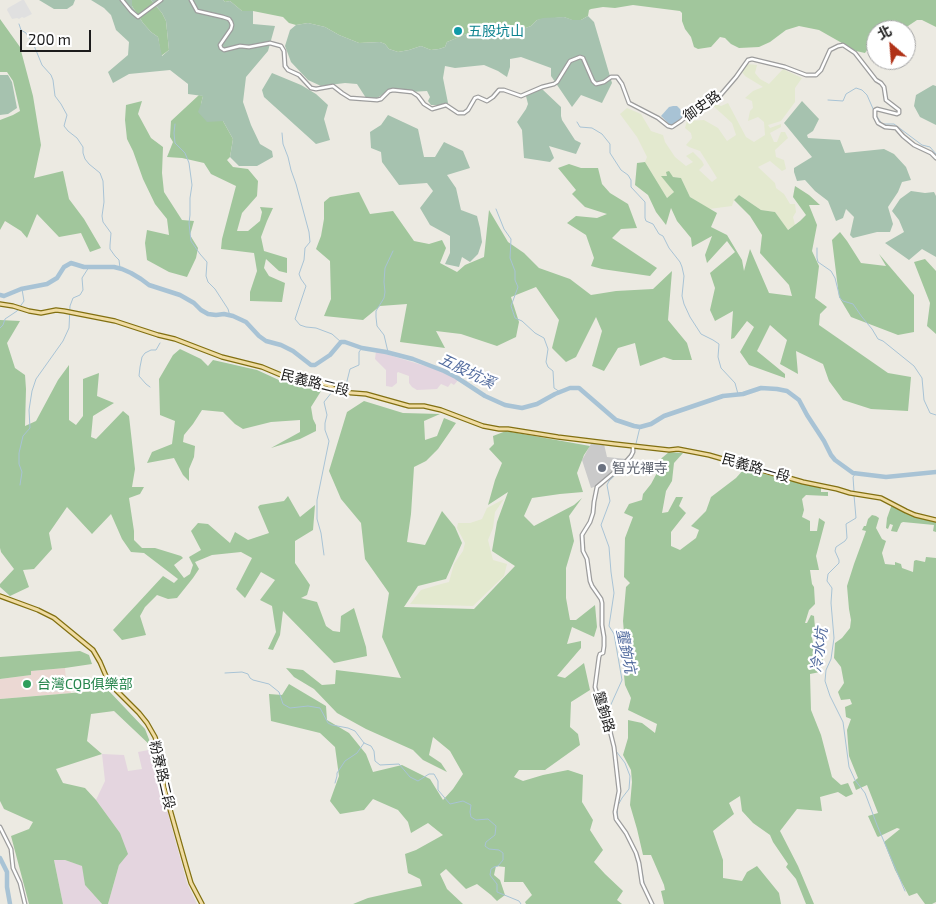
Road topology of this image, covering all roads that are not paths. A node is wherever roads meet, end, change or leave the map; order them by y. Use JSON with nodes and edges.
{"nodes":[{"id":1,"x":122,"y":0,"type":"edge"},
{"id":2,"x":161,"y":0,"type":"edge"},
{"id":3,"x":191,"y":0,"type":"edge"},
{"id":4,"x":936,"y":158,"type":"edge"},
{"id":5,"x":0,"y":304,"type":"edge"},
{"id":6,"x":635,"y":447,"type":"junction"},
{"id":7,"x":659,"y":449,"type":"joint"},
{"id":8,"x":936,"y":520,"type":"edge"},
{"id":9,"x":0,"y":596,"type":"edge"},
{"id":10,"x":0,"y":827,"type":"edge"},
{"id":11,"x":25,"y":904,"type":"edge"},
{"id":12,"x":202,"y":904,"type":"edge"},
{"id":13,"x":652,"y":904,"type":"edge"}],
"edges":[{"from":1,"to":2,"type":"street"},
{"from":3,"to":4,"type":"street","name":"御史路"},
{"from":5,"to":6,"type":"main road","name":"民義路二段"},
{"from":6,"to":7,"type":"main road","name":"民義路二段"},
{"from":6,"to":13,"type":"street","name":"壟鉤路"},
{"from":7,"to":8,"type":"main road","name":"民義路一段"},
{"from":9,"to":12,"type":"main road","name":"粉寮路二段"},
{"from":10,"to":11,"type":"street"}]}
